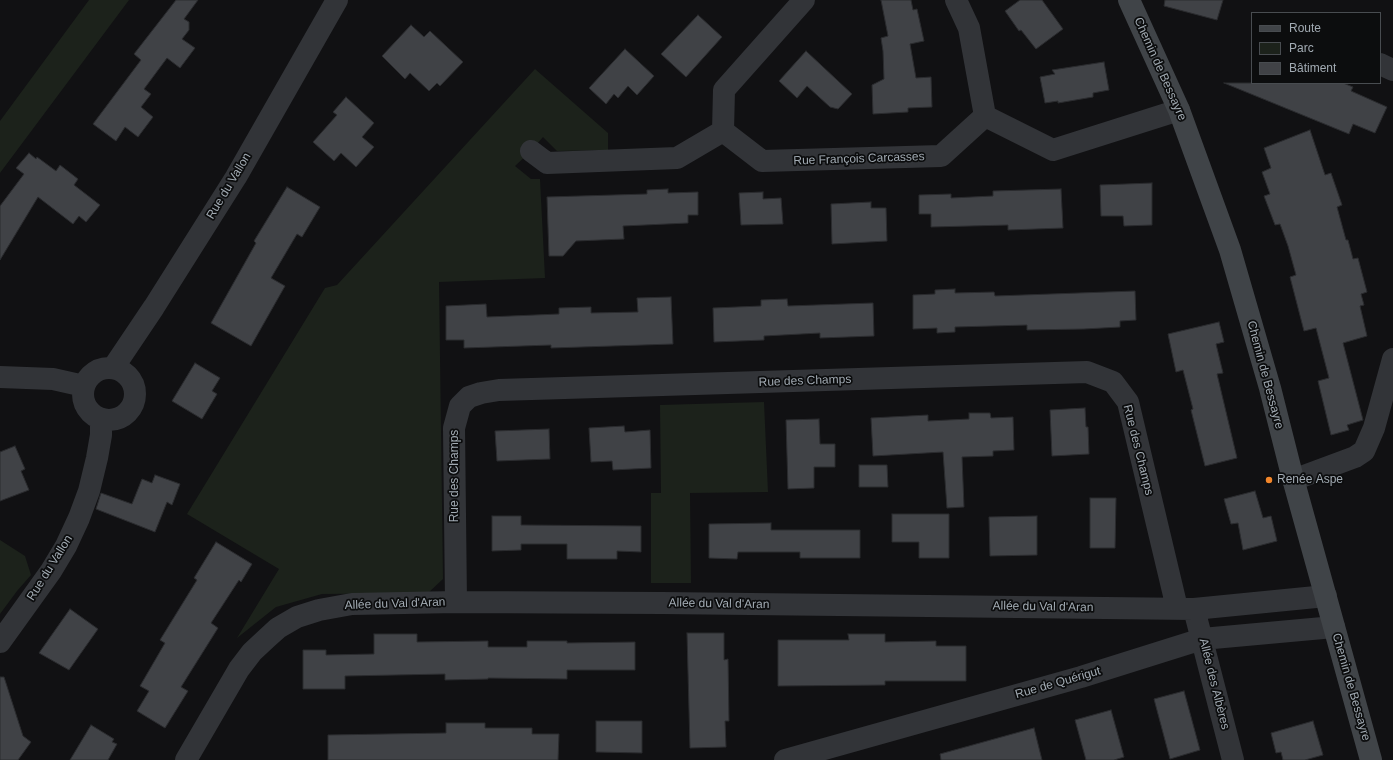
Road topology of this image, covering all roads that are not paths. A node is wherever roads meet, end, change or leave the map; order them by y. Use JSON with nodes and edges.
{"nodes":[{"id":1,"x":337,"y":0,"type":"edge"},
{"id":2,"x":804,"y":0,"type":"edge"},
{"id":3,"x":956,"y":0,"type":"edge"},
{"id":4,"x":1129,"y":0,"type":"edge"},
{"id":5,"x":1381,"y":64,"type":"edge"},
{"id":6,"x":1393,"y":70,"type":"edge"},
{"id":7,"x":1179,"y":110,"type":"junction"},
{"id":8,"x":985,"y":116,"type":"junction"},
{"id":9,"x":724,"y":131,"type":"junction"},
{"id":10,"x":531,"y":151,"type":"dead end"},
{"id":11,"x":1393,"y":359,"type":"edge"},
{"id":12,"x":113,"y":368,"type":"junction"},
{"id":13,"x":0,"y":377,"type":"edge"},
{"id":14,"x":84,"y":386,"type":"junction"},
{"id":15,"x":101,"y":419,"type":"junction"},
{"id":16,"x":1293,"y":480,"type":"junction"},
{"id":17,"x":1326,"y":596,"type":"junction"},
{"id":18,"x":456,"y":602,"type":"junction"},
{"id":19,"x":1186,"y":609,"type":"junction"},
{"id":20,"x":1334,"y":627,"type":"junction"},
{"id":21,"x":1202,"y":639,"type":"junction"},
{"id":22,"x":0,"y":642,"type":"edge"},
{"id":23,"x":186,"y":760,"type":"edge"},
{"id":24,"x":785,"y":760,"type":"edge"},
{"id":25,"x":1233,"y":760,"type":"edge"},
{"id":26,"x":1371,"y":760,"type":"edge"}],
"edges":[{"from":1,"to":12,"type":"street","name":"Rue du Vallon"},
{"from":2,"to":9,"type":"street"},
{"from":3,"to":8,"type":"street"},
{"from":4,"to":7,"type":"street","name":"Chemin de Bessayre"},
{"from":5,"to":6,"type":"street"},
{"from":7,"to":8,"type":"street"},
{"from":7,"to":16,"type":"street","name":"Chemin de Bessayre"},
{"from":8,"to":9,"type":"street","name":"Rue François Carcasses"},
{"from":9,"to":10,"type":"street"},
{"from":11,"to":16,"type":"street"},
{"from":12,"to":14,"type":"street"},
{"from":12,"to":15,"type":"street"},
{"from":13,"to":14,"type":"street"},
{"from":14,"to":15,"type":"street"},
{"from":15,"to":22,"type":"street","name":"Rue du Vallon"},
{"from":16,"to":17,"type":"street","name":"Chemin de Bessayre"},
{"from":17,"to":19,"type":"street","name":"Allée du Val d'Aran"},
{"from":17,"to":20,"type":"street","name":"Chemin de Bessayre"},
{"from":18,"to":19,"type":"street","name":"Allée du Val d'Aran"},
{"from":18,"to":19,"type":"street","name":"Rue des Champs"},
{"from":18,"to":23,"type":"street","name":"Allée du Val d'Aran"},
{"from":19,"to":21,"type":"street","name":"Allée des Albères"},
{"from":20,"to":21,"type":"street","name":"Rue de Quérigut"},
{"from":20,"to":26,"type":"street","name":"Chemin de Bessayre"},
{"from":21,"to":24,"type":"street","name":"Rue de Quérigut"},
{"from":21,"to":25,"type":"street","name":"Allée des Albères"}]}
